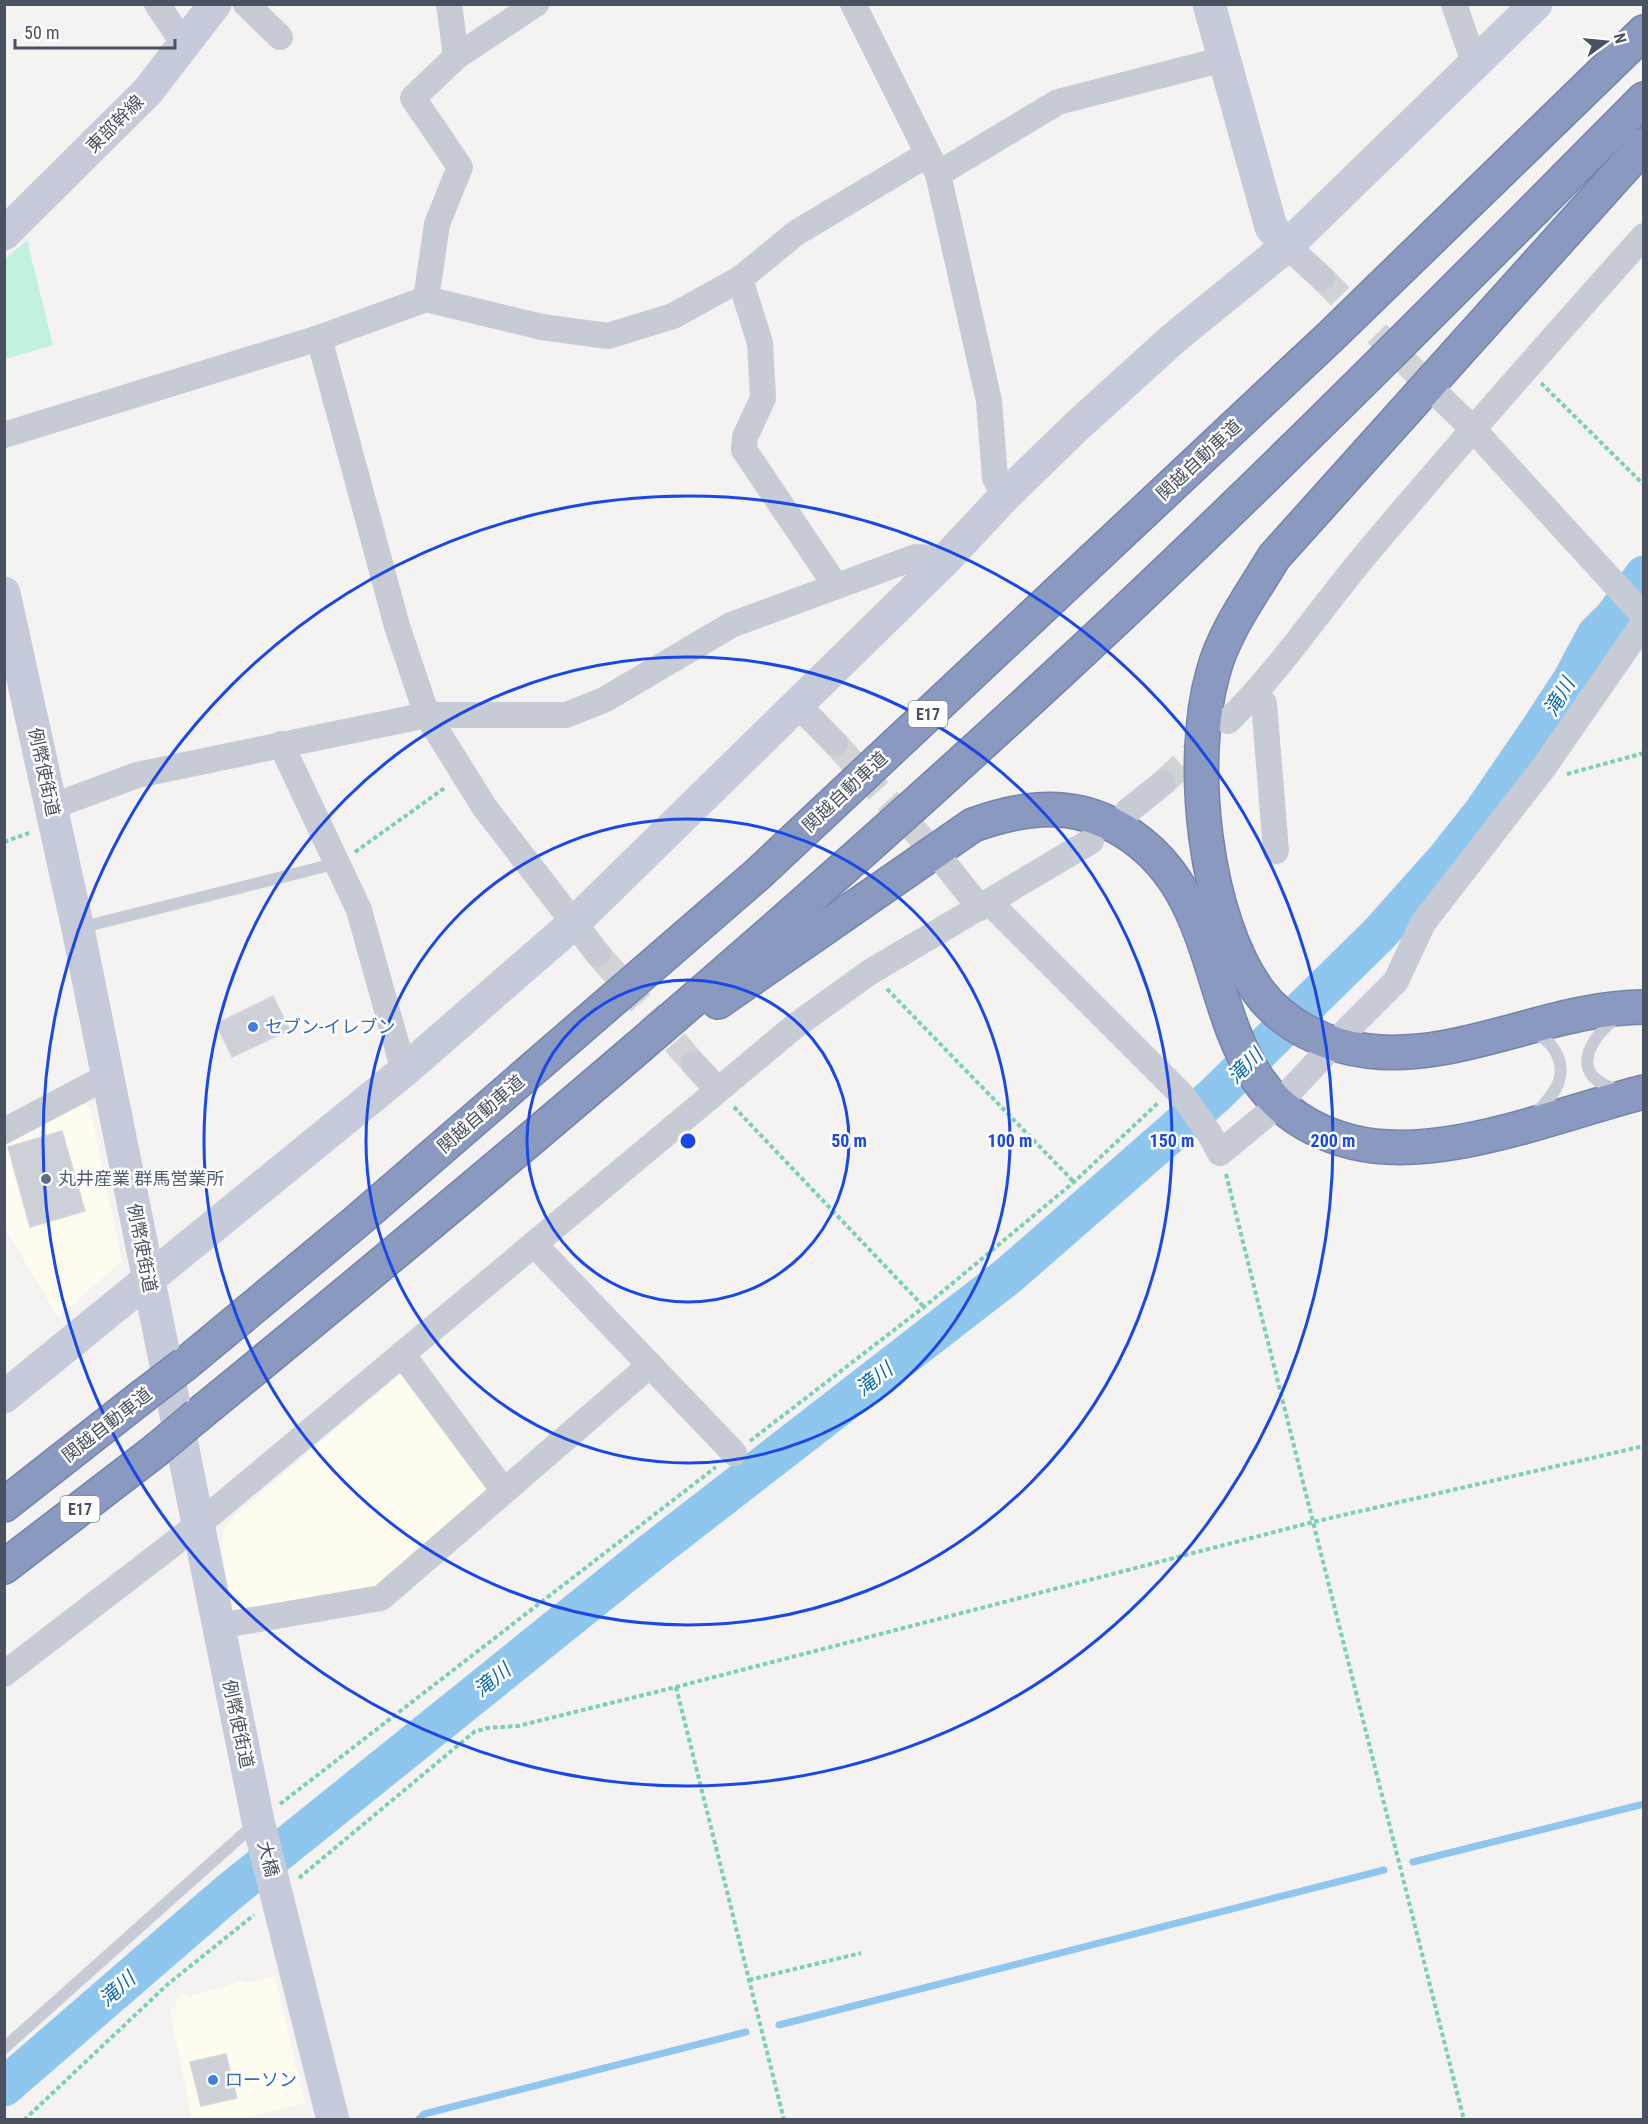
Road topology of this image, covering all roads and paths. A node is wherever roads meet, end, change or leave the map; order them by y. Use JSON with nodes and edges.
{"nodes":[{"id":1,"x":157,"y":4,"type":"edge"},
{"id":2,"x":215,"y":4,"type":"edge"},
{"id":3,"x":246,"y":4,"type":"edge"},
{"id":4,"x":450,"y":4,"type":"edge"},
{"id":5,"x":536,"y":4,"type":"edge"},
{"id":6,"x":853,"y":4,"type":"edge"},
{"id":7,"x":1209,"y":4,"type":"edge"},
{"id":8,"x":1454,"y":4,"type":"edge"},
{"id":9,"x":1536,"y":4,"type":"edge"},
{"id":10,"x":1644,"y":32,"type":"edge"},
{"id":11,"x":280,"y":37,"type":"dead end"},
{"id":12,"x":184,"y":44,"type":"junction"},
{"id":13,"x":456,"y":57,"type":"junction"},
{"id":14,"x":1224,"y":59,"type":"junction"},
{"id":15,"x":1475,"y":65,"type":"junction"},
{"id":16,"x":1644,"y":99,"type":"edge"},
{"id":17,"x":1644,"y":145,"type":"edge"},
{"id":18,"x":933,"y":164,"type":"junction"},
{"id":19,"x":4,"y":234,"type":"edge"},
{"id":20,"x":1644,"y":236,"type":"edge"},
{"id":21,"x":1287,"y":246,"type":"junction"},
{"id":22,"x":1322,"y":278,"type":"tunnel mouth"},
{"id":23,"x":740,"y":279,"type":"junction"},
{"id":24,"x":426,"y":299,"type":"junction"},
{"id":25,"x":319,"y":338,"type":"junction"},
{"id":26,"x":1526,"y":368,"type":"junction"},
{"id":27,"x":1439,"y":396,"type":"tunnel mouth"},
{"id":28,"x":1472,"y":428,"type":"junction"},
{"id":29,"x":4,"y":435,"type":"edge"},
{"id":30,"x":1643,"y":483,"type":"edge"},
{"id":31,"x":1005,"y":496,"type":"junction"},
{"id":32,"x":946,"y":559,"type":"junction"},
{"id":33,"x":836,"y":586,"type":"junction"},
{"id":34,"x":4,"y":593,"type":"edge"},
{"id":35,"x":1643,"y":617,"type":"edge"},
{"id":36,"x":1255,"y":694,"type":"junction"},
{"id":37,"x":796,"y":703,"type":"junction"},
{"id":38,"x":427,"y":715,"type":"junction"},
{"id":39,"x":1228,"y":721,"type":"tunnel mouth"},
{"id":40,"x":835,"y":743,"type":"tunnel mouth"},
{"id":41,"x":281,"y":744,"type":"junction"},
{"id":42,"x":1644,"y":753,"type":"edge"},
{"id":43,"x":1544,"y":767,"type":"junction"},
{"id":44,"x":464,"y":774,"type":"junction"},
{"id":45,"x":1163,"y":783,"type":"tunnel mouth"},
{"id":46,"x":51,"y":807,"type":"junction"},
{"id":47,"x":1128,"y":811,"type":"dead end"},
{"id":48,"x":1091,"y":841,"type":"dead end"},
{"id":49,"x":1276,"y":851,"type":"dead end"},
{"id":50,"x":338,"y":863,"type":"junction"},
{"id":51,"x":945,"y":864,"type":"tunnel mouth"},
{"id":52,"x":985,"y":905,"type":"junction"},
{"id":53,"x":574,"y":923,"type":"junction"},
{"id":54,"x":78,"y":929,"type":"junction"},
{"id":55,"x":598,"y":954,"type":"tunnel mouth"},
{"id":56,"x":870,"y":972,"type":"junction"},
{"id":57,"x":1637,"y":1007,"type":"edge"},
{"id":58,"x":1515,"y":1030,"type":"junction"},
{"id":59,"x":1333,"y":1043,"type":"junction"},
{"id":60,"x":694,"y":1064,"type":"tunnel mouth"},
{"id":61,"x":404,"y":1071,"type":"junction"},
{"id":62,"x":108,"y":1076,"type":"junction"},
{"id":63,"x":600,"y":1083,"type":"junction"},
{"id":64,"x":717,"y":1089,"type":"junction"},
{"id":65,"x":1644,"y":1092,"type":"edge"},
{"id":66,"x":1278,"y":1102,"type":"junction"},
{"id":67,"x":1527,"y":1124,"type":"junction"},
{"id":68,"x":4,"y":1131,"type":"edge"},
{"id":69,"x":1215,"y":1143,"type":"junction"},
{"id":70,"x":1074,"y":1182,"type":"dead end"},
{"id":71,"x":534,"y":1244,"type":"junction"},
{"id":72,"x":147,"y":1278,"type":"junction"},
{"id":73,"x":924,"y":1307,"type":"dead end"},
{"id":74,"x":402,"y":1354,"type":"junction"},
{"id":75,"x":650,"y":1365,"type":"junction"},
{"id":76,"x":4,"y":1397,"type":"edge"},
{"id":77,"x":1644,"y":1446,"type":"edge"},
{"id":78,"x":734,"y":1453,"type":"dead end"},
{"id":79,"x":504,"y":1491,"type":"junction"},
{"id":80,"x":4,"y":1505,"type":"edge"},
{"id":81,"x":1313,"y":1522,"type":"junction"},
{"id":82,"x":199,"y":1524,"type":"junction"},
{"id":83,"x":4,"y":1568,"type":"edge"},
{"id":84,"x":218,"y":1626,"type":"junction"},
{"id":85,"x":4,"y":1674,"type":"edge"},
{"id":86,"x":676,"y":1687,"type":"junction"},
{"id":87,"x":260,"y":1827,"type":"junction"},
{"id":88,"x":276,"y":1891,"type":"junction"},
{"id":89,"x":861,"y":1953,"type":"dead end"},
{"id":90,"x":749,"y":1980,"type":"junction"},
{"id":91,"x":4,"y":2048,"type":"edge"},
{"id":92,"x":24,"y":2120,"type":"edge"},
{"id":93,"x":333,"y":2120,"type":"edge"},
{"id":94,"x":784,"y":2120,"type":"edge"},
{"id":95,"x":1464,"y":2120,"type":"edge"}],
"edges":[{"from":1,"to":12,"type":"street"},
{"from":2,"to":12,"type":"street","name":"東部幹線"},
{"from":3,"to":11,"type":"street"},
{"from":4,"to":13,"type":"street"},
{"from":5,"to":13,"type":"street"},
{"from":6,"to":18,"type":"street"},
{"from":7,"to":14,"type":"street"},
{"from":8,"to":15,"type":"street"},
{"from":9,"to":15,"type":"street"},
{"from":10,"to":80,"type":"highway","name":"関越自動車道","number":"E17","bridge":true},
{"from":12,"to":19,"type":"street","name":"東部幹線"},
{"from":13,"to":24,"type":"street"},
{"from":14,"to":18,"type":"street"},
{"from":14,"to":21,"type":"street"},
{"from":15,"to":21,"type":"street"},
{"from":16,"to":63,"type":"highway","number":"E17"},
{"from":17,"to":59,"type":"highway"},
{"from":18,"to":23,"type":"street"},
{"from":18,"to":31,"type":"street"},
{"from":20,"to":26,"type":"street"},
{"from":21,"to":22,"type":"street"},
{"from":21,"to":31,"type":"street"},
{"from":23,"to":24,"type":"street"},
{"from":23,"to":33,"type":"street"},
{"from":24,"to":25,"type":"street"},
{"from":25,"to":29,"type":"street"},
{"from":25,"to":38,"type":"street"},
{"from":26,"to":28,"type":"street"},
{"from":26,"to":30,"type":"path"},
{"from":27,"to":28,"type":"street"},
{"from":28,"to":35,"type":"street"},
{"from":28,"to":36,"type":"street"},
{"from":31,"to":32,"type":"street"},
{"from":32,"to":33,"type":"street"},
{"from":32,"to":37,"type":"street"},
{"from":33,"to":38,"type":"street"},
{"from":34,"to":46,"type":"street","name":"例幣使街道"},
{"from":35,"to":43,"type":"street"},
{"from":36,"to":39,"type":"street"},
{"from":36,"to":49,"type":"street"},
{"from":37,"to":40,"type":"street"},
{"from":37,"to":53,"type":"street"},
{"from":38,"to":41,"type":"street"},
{"from":38,"to":44,"type":"street"},
{"from":41,"to":46,"type":"street"},
{"from":41,"to":50,"type":"street"},
{"from":42,"to":43,"type":"path"},
{"from":43,"to":59,"type":"street"},
{"from":44,"to":50,"type":"path"},
{"from":44,"to":53,"type":"street"},
{"from":45,"to":47,"type":"street"},
{"from":46,"to":54,"type":"street","name":"例幣使街道"},
{"from":48,"to":52,"type":"street"},
{"from":50,"to":54,"type":"lane"},
{"from":50,"to":61,"type":"street"},
{"from":51,"to":52,"type":"street"},
{"from":52,"to":56,"type":"street"},
{"from":52,"to":69,"type":"street"},
{"from":53,"to":55,"type":"street"},
{"from":53,"to":61,"type":"street"},
{"from":54,"to":62,"type":"street","name":"例幣使街道"},
{"from":56,"to":64,"type":"street"},
{"from":56,"to":70,"type":"path"},
{"from":57,"to":58,"type":"highway"},
{"from":57,"to":65,"type":"lane"},
{"from":58,"to":59,"type":"highway"},
{"from":58,"to":67,"type":"lane"},
{"from":59,"to":66,"type":"street"},
{"from":60,"to":64,"type":"street"},
{"from":61,"to":72,"type":"street"},
{"from":62,"to":68,"type":"street"},
{"from":62,"to":72,"type":"street","name":"例幣使街道"},
{"from":63,"to":66,"type":"highway"},
{"from":63,"to":83,"type":"highway","number":"E17","bridge":true},
{"from":64,"to":71,"type":"street"},
{"from":64,"to":73,"type":"path"},
{"from":65,"to":67,"type":"highway"},
{"from":66,"to":67,"type":"highway"},
{"from":66,"to":69,"type":"street"},
{"from":69,"to":81,"type":"path"},
{"from":71,"to":74,"type":"street"},
{"from":71,"to":75,"type":"street"},
{"from":72,"to":76,"type":"street"},
{"from":72,"to":82,"type":"street","name":"例幣使街道"},
{"from":74,"to":79,"type":"street"},
{"from":74,"to":82,"type":"street"},
{"from":75,"to":78,"type":"street"},
{"from":75,"to":79,"type":"street"},
{"from":77,"to":81,"type":"path"},
{"from":79,"to":84,"type":"street"},
{"from":81,"to":86,"type":"path"},
{"from":81,"to":95,"type":"path"},
{"from":82,"to":84,"type":"street","name":"例幣使街道"},
{"from":82,"to":85,"type":"street"},
{"from":84,"to":87,"type":"street","name":"例幣使街道"},
{"from":86,"to":88,"type":"path"},
{"from":86,"to":90,"type":"path"},
{"from":87,"to":88,"type":"street","name":"大橋"},
{"from":87,"to":91,"type":"lane"},
{"from":88,"to":92,"type":"path"},
{"from":88,"to":93,"type":"street"},
{"from":89,"to":90,"type":"path"},
{"from":90,"to":94,"type":"path"}]}
